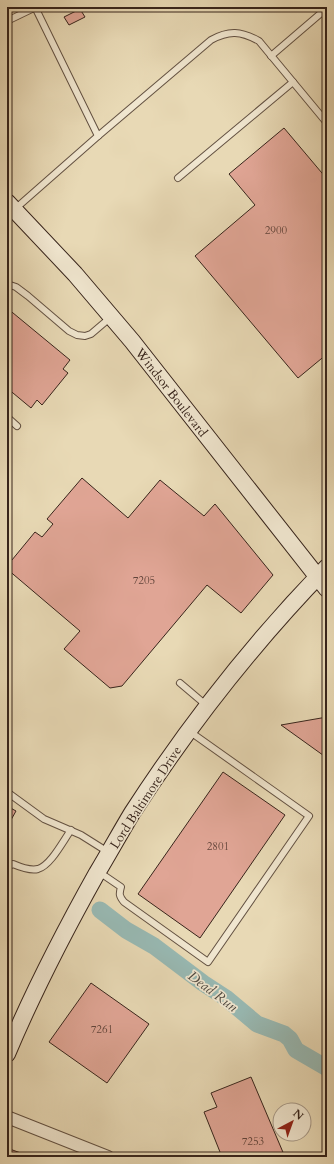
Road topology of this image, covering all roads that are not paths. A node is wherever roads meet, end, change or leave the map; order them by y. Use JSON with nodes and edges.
{"nodes":[{"id":1,"x":35,"y":7,"type":"edge"},
{"id":2,"x":327,"y":8,"type":"edge"},
{"id":3,"x":7,"y":20,"type":"edge"},
{"id":4,"x":271,"y":56,"type":"junction"},
{"id":5,"x":293,"y":82,"type":"junction"},
{"id":6,"x":327,"y":122,"type":"edge"},
{"id":7,"x":98,"y":136,"type":"junction"},
{"id":8,"x":178,"y":178,"type":"dead end"},
{"id":9,"x":9,"y":209,"type":"edge"},
{"id":10,"x":7,"y":284,"type":"edge"},
{"id":11,"x":111,"y":317,"type":"junction"},
{"id":12,"x":7,"y":417,"type":"edge"},
{"id":13,"x":17,"y":426,"type":"dead end"},
{"id":14,"x":324,"y":578,"type":"edge"},
{"id":15,"x":180,"y":683,"type":"dead end"},
{"id":16,"x":208,"y":706,"type":"junction"},
{"id":17,"x":189,"y":731,"type":"junction"},
{"id":18,"x":7,"y":792,"type":"edge"},
{"id":19,"x":71,"y":830,"type":"junction"},
{"id":20,"x":109,"y":853,"type":"junction"},
{"id":21,"x":9,"y":864,"type":"edge"},
{"id":22,"x":98,"y":872,"type":"junction"},
{"id":23,"x":7,"y":1054,"type":"edge"},
{"id":24,"x":7,"y":1117,"type":"edge"},
{"id":25,"x":108,"y":1157,"type":"edge"}],
"edges":[{"from":1,"to":3,"type":"lane"},
{"from":1,"to":7,"type":"lane"},
{"from":2,"to":4,"type":"lane"},
{"from":4,"to":5,"type":"lane"},
{"from":4,"to":7,"type":"lane"},
{"from":5,"to":6,"type":"lane"},
{"from":5,"to":8,"type":"lane"},
{"from":7,"to":9,"type":"lane"},
{"from":9,"to":11,"type":"main road","name":"Windsor Boulevard"},
{"from":10,"to":11,"type":"lane"},
{"from":11,"to":14,"type":"main road","name":"Windsor Boulevard"},
{"from":12,"to":13,"type":"lane"},
{"from":14,"to":16,"type":"main road","name":"Lord Baltimore Drive"},
{"from":15,"to":16,"type":"lane"},
{"from":16,"to":17,"type":"main road","name":"Lord Baltimore Drive"},
{"from":17,"to":20,"type":"main road","name":"Lord Baltimore Drive"},
{"from":17,"to":22,"type":"lane"},
{"from":18,"to":19,"type":"lane"},
{"from":19,"to":20,"type":"lane"},
{"from":19,"to":21,"type":"lane"},
{"from":20,"to":22,"type":"main road","name":"Lord Baltimore Drive"},
{"from":22,"to":23,"type":"main road","name":"Lord Baltimore Drive"},
{"from":24,"to":25,"type":"street"}]}
